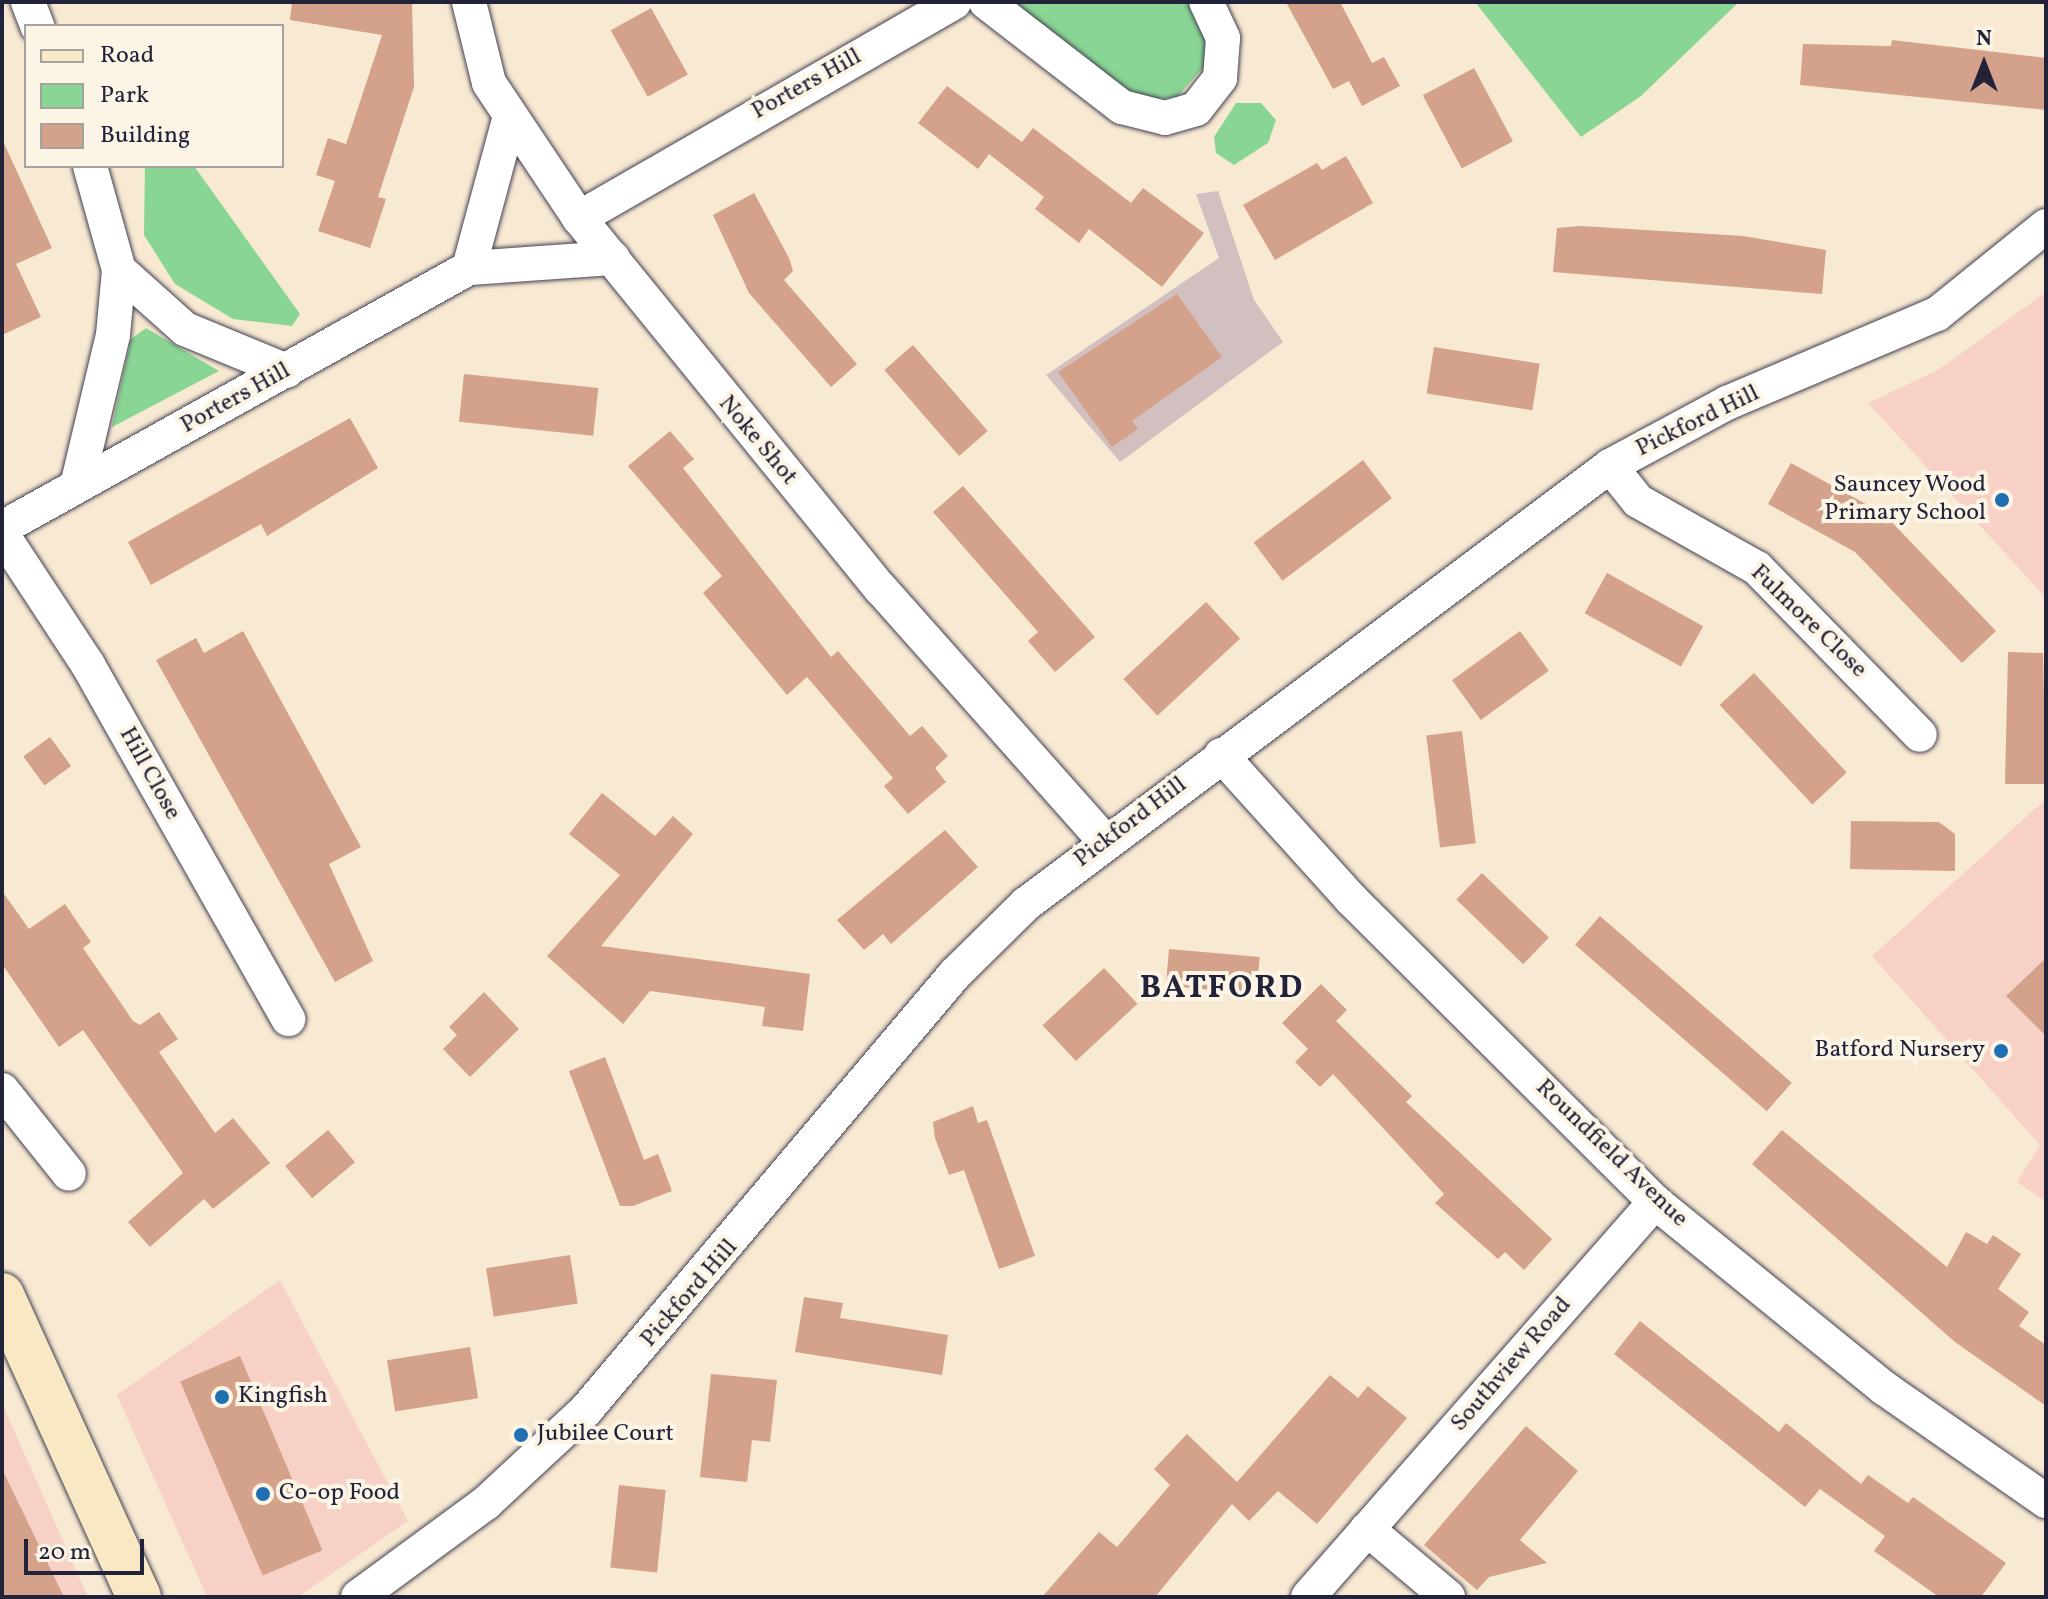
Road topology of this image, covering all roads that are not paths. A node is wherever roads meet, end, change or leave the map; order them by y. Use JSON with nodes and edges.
{"nodes":[{"id":1,"x":28,"y":2,"type":"edge"},
{"id":2,"x":469,"y":2,"type":"edge"},
{"id":3,"x":954,"y":2,"type":"edge"},
{"id":4,"x":986,"y":2,"type":"edge"},
{"id":5,"x":1206,"y":2,"type":"edge"},
{"id":6,"x":36,"y":24,"type":"edge"},
{"id":7,"x":509,"y":120,"type":"junction"},
{"id":8,"x":91,"y":168,"type":"edge"},
{"id":9,"x":579,"y":218,"type":"junction"},
{"id":10,"x":2046,"y":226,"type":"edge"},
{"id":11,"x":613,"y":258,"type":"junction"},
{"id":12,"x":469,"y":268,"type":"junction"},
{"id":13,"x":119,"y":270,"type":"junction"},
{"id":14,"x":287,"y":371,"type":"junction"},
{"id":15,"x":1610,"y":466,"type":"junction"},
{"id":16,"x":77,"y":486,"type":"junction"},
{"id":17,"x":2,"y":531,"type":"edge"},
{"id":18,"x":1920,"y":735,"type":"dead end"},
{"id":19,"x":1221,"y":755,"type":"junction"},
{"id":20,"x":1106,"y":842,"type":"junction"},
{"id":21,"x":288,"y":1019,"type":"dead end"},
{"id":22,"x":2,"y":1090,"type":"edge"},
{"id":23,"x":69,"y":1174,"type":"dead end"},
{"id":24,"x":1655,"y":1202,"type":"junction"},
{"id":25,"x":2,"y":1295,"type":"edge"},
{"id":26,"x":2046,"y":1501,"type":"edge"},
{"id":27,"x":1367,"y":1529,"type":"junction"},
{"id":28,"x":139,"y":1597,"type":"edge"},
{"id":29,"x":358,"y":1597,"type":"edge"},
{"id":30,"x":1308,"y":1597,"type":"edge"},
{"id":31,"x":1448,"y":1597,"type":"edge"}],
"edges":[{"from":1,"to":6,"type":"street"},
{"from":2,"to":7,"type":"street","name":"Noke Shot"},
{"from":3,"to":9,"type":"street","name":"Porters Hill"},
{"from":4,"to":5,"type":"street"},
{"from":7,"to":9,"type":"street","name":"Noke Shot"},
{"from":7,"to":12,"type":"street"},
{"from":8,"to":13,"type":"street"},
{"from":9,"to":11,"type":"street","name":"Noke Shot"},
{"from":10,"to":15,"type":"street","name":"Pickford Hill"},
{"from":11,"to":12,"type":"street","name":"Porters Hill"},
{"from":11,"to":20,"type":"street","name":"Noke Shot"},
{"from":12,"to":14,"type":"street","name":"Porters Hill"},
{"from":13,"to":14,"type":"street"},
{"from":13,"to":16,"type":"street"},
{"from":14,"to":16,"type":"street","name":"Porters Hill"},
{"from":15,"to":18,"type":"street","name":"Fulmore Close"},
{"from":15,"to":19,"type":"street","name":"Pickford Hill"},
{"from":16,"to":17,"type":"street","name":"Porters Hill"},
{"from":17,"to":21,"type":"street","name":"Hill Close"},
{"from":19,"to":20,"type":"street","name":"Pickford Hill"},
{"from":19,"to":24,"type":"street","name":"Roundfield Avenue"},
{"from":20,"to":29,"type":"street","name":"Pickford Hill"},
{"from":22,"to":23,"type":"street"},
{"from":24,"to":26,"type":"street","name":"Roundfield Avenue"},
{"from":24,"to":27,"type":"street","name":"Southview Road"},
{"from":25,"to":28,"type":"main road"},
{"from":27,"to":30,"type":"street","name":"Southview Road"},
{"from":27,"to":31,"type":"street"}]}
